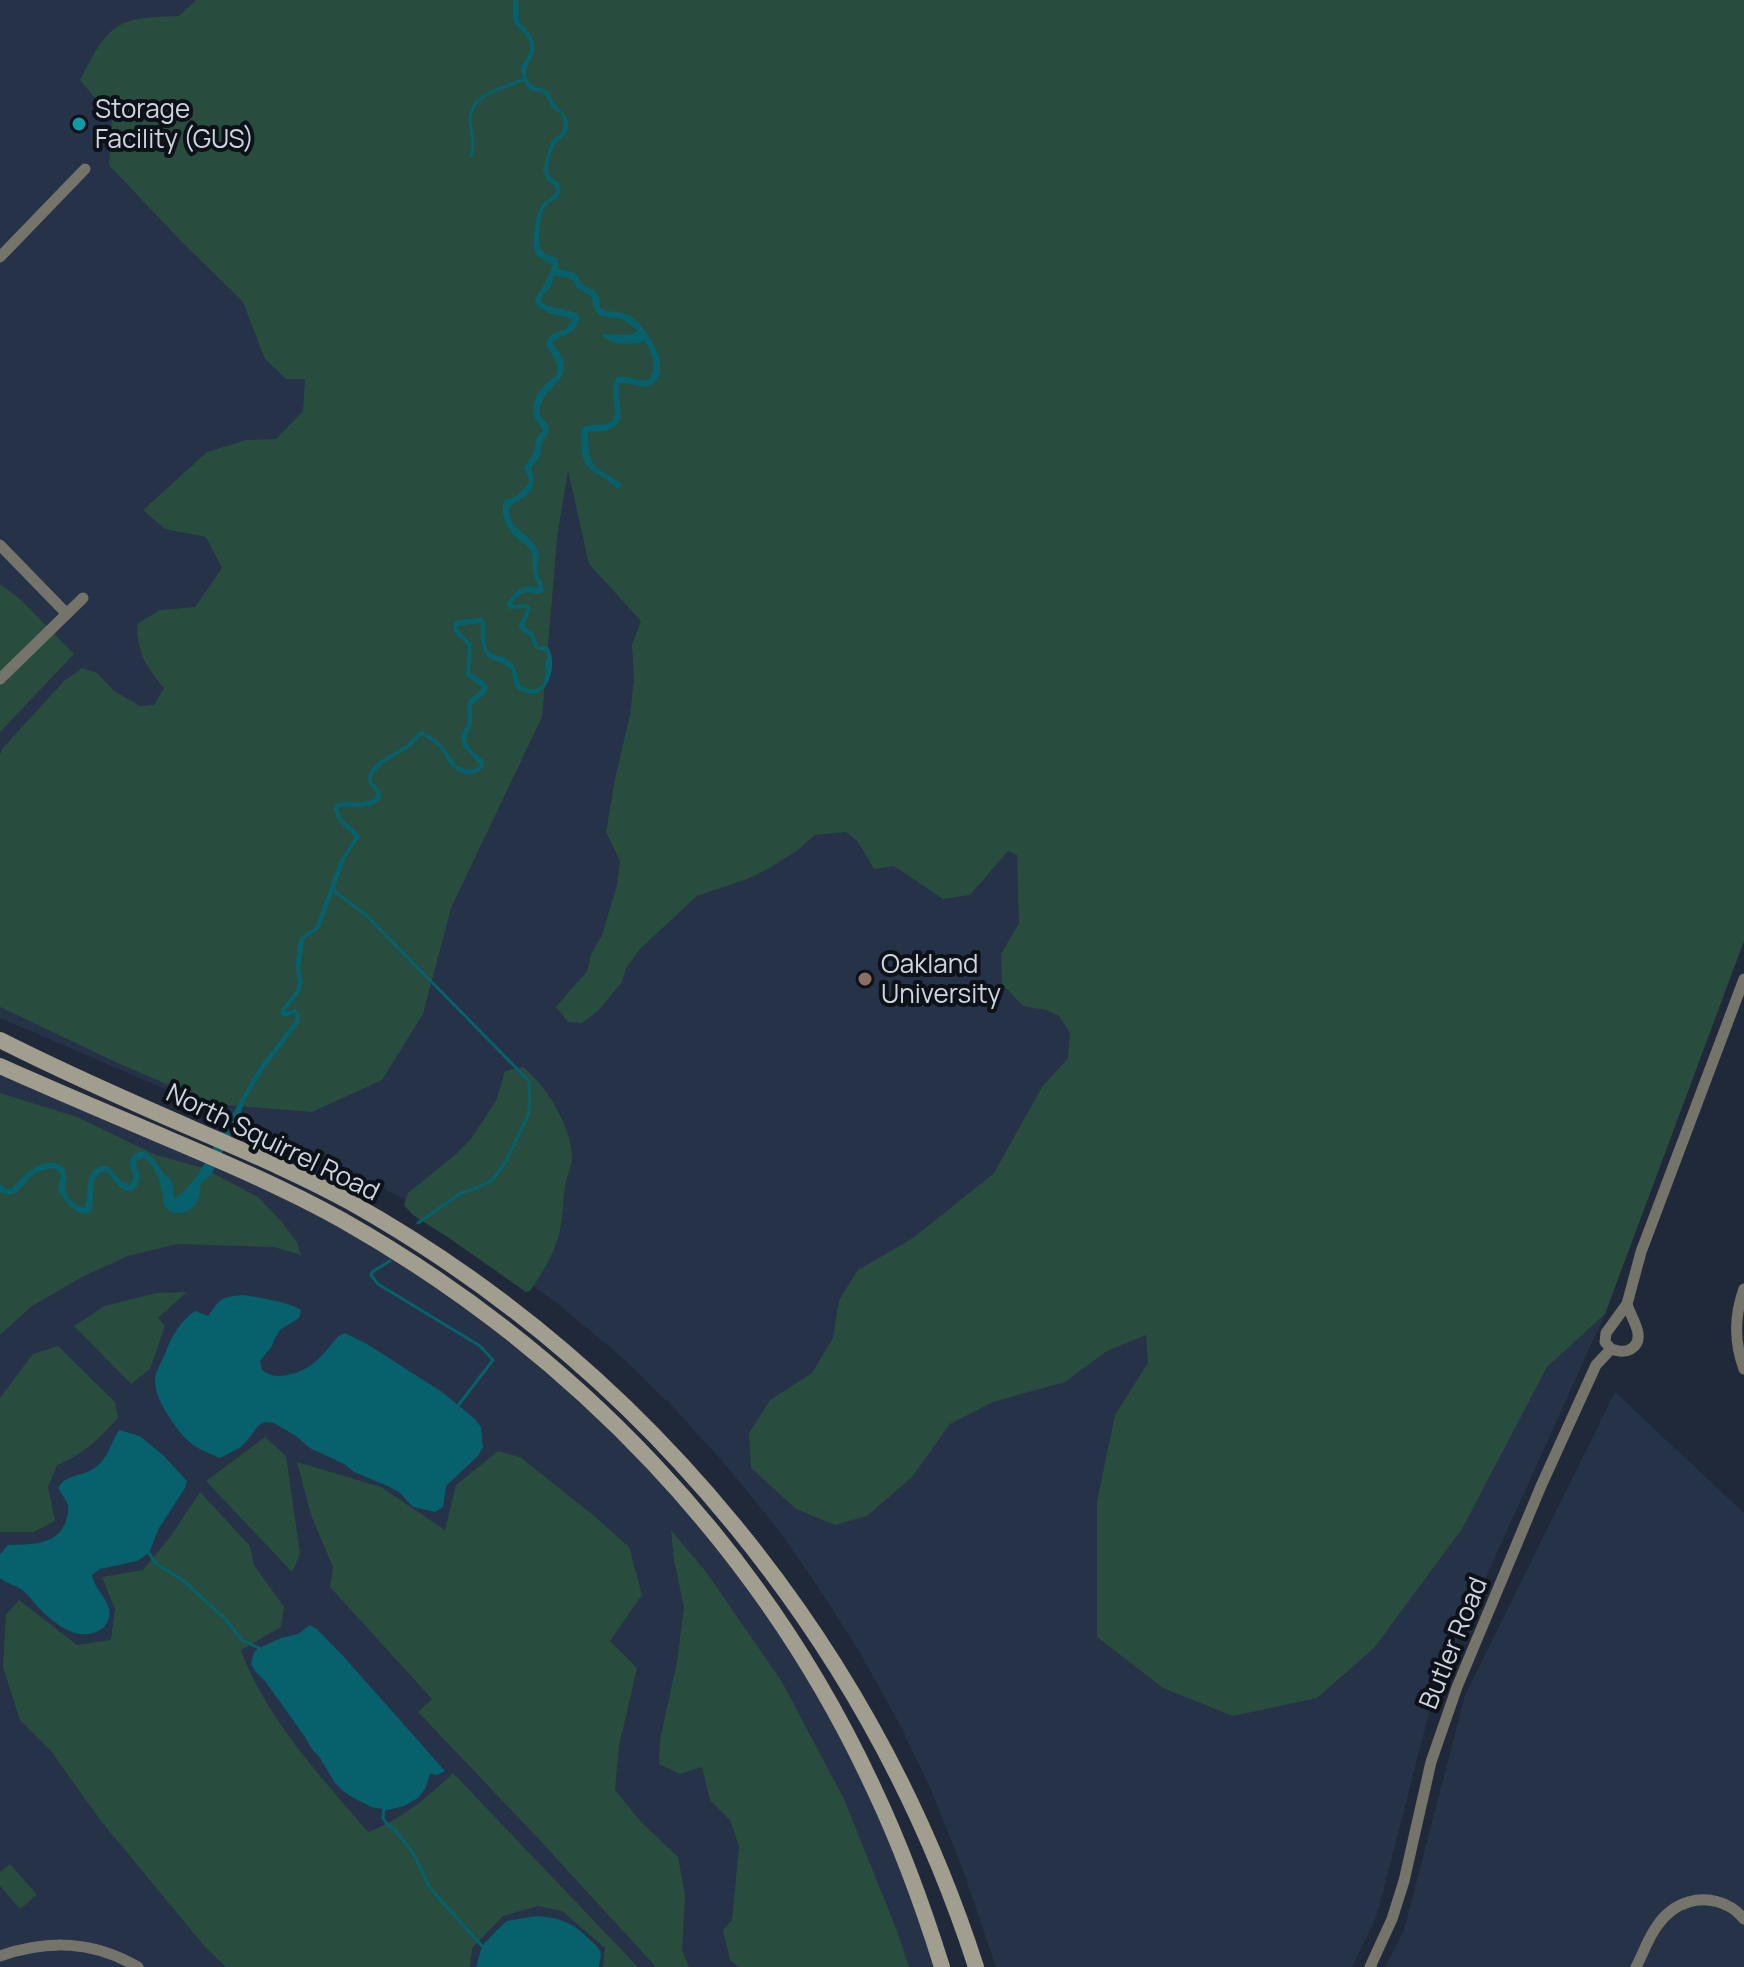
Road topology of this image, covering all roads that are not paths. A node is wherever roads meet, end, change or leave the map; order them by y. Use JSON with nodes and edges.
{"nodes":[{"id":1,"x":85,"y":169,"type":"dead end"},
{"id":2,"x":0,"y":257,"type":"edge"},
{"id":3,"x":0,"y":545,"type":"edge"},
{"id":4,"x":83,"y":598,"type":"dead end"},
{"id":5,"x":67,"y":614,"type":"junction"},
{"id":6,"x":0,"y":679,"type":"edge"},
{"id":7,"x":1744,"y":979,"type":"edge"},
{"id":8,"x":0,"y":1040,"type":"edge"},
{"id":9,"x":0,"y":1066,"type":"edge"},
{"id":10,"x":1744,"y":1289,"type":"edge"},
{"id":11,"x":1627,"y":1304,"type":"junction"},
{"id":12,"x":1611,"y":1349,"type":"junction"},
{"id":13,"x":1744,"y":1369,"type":"edge"},
{"id":14,"x":1744,"y":1919,"type":"edge"},
{"id":15,"x":0,"y":1956,"type":"edge"},
{"id":16,"x":138,"y":1967,"type":"edge"},
{"id":17,"x":942,"y":1967,"type":"edge"},
{"id":18,"x":976,"y":1967,"type":"edge"},
{"id":19,"x":1370,"y":1967,"type":"edge"},
{"id":20,"x":1636,"y":1967,"type":"edge"}],
"edges":[{"from":1,"to":2,"type":"street"},
{"from":3,"to":5,"type":"street"},
{"from":4,"to":5,"type":"street"},
{"from":5,"to":6,"type":"street"},
{"from":7,"to":11,"type":"street","name":"Butler Road"},
{"from":8,"to":18,"type":"main road","name":"North Squirrel Road"},
{"from":9,"to":17,"type":"main road","name":"North Squirrel Road"},
{"from":10,"to":13,"type":"street"},
{"from":11,"to":12,"type":"street","name":"Butler Road"},
{"from":11,"to":12,"type":"street","name":"Butler Road"},
{"from":12,"to":19,"type":"street","name":"Butler Road"},
{"from":14,"to":20,"type":"street"},
{"from":15,"to":16,"type":"street"}]}
